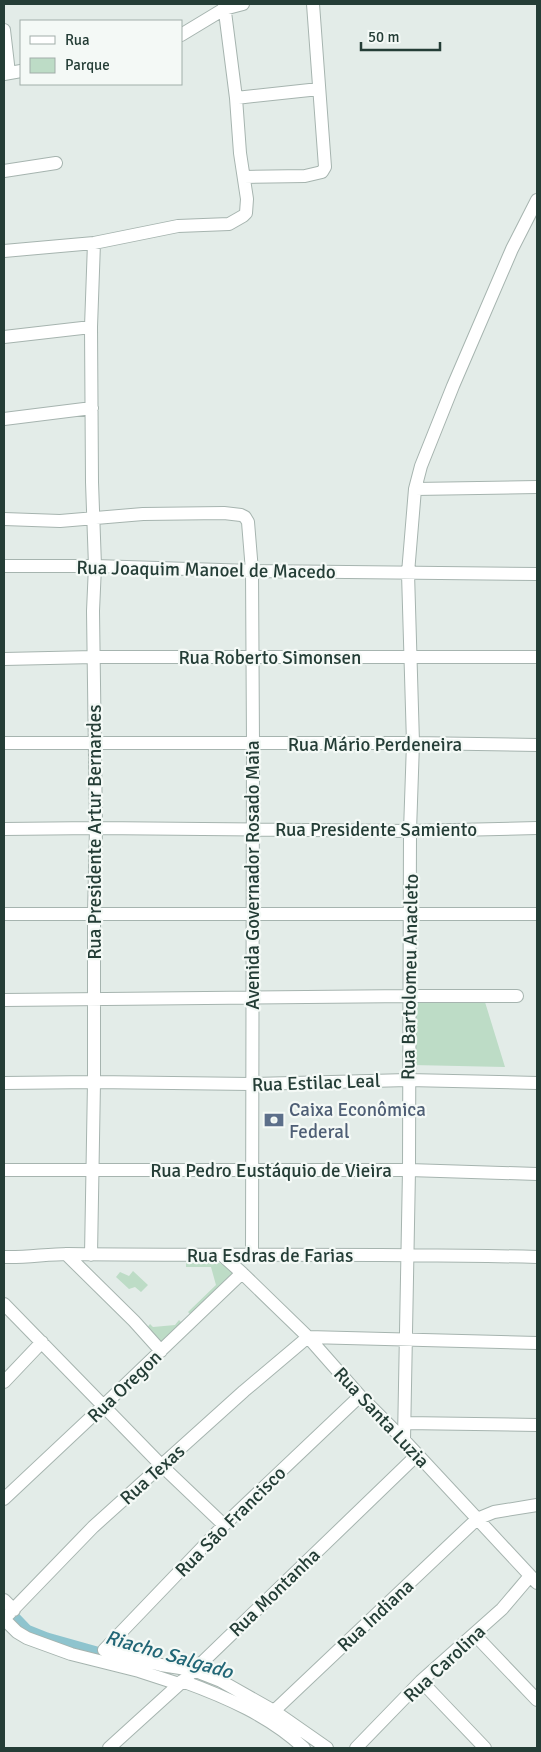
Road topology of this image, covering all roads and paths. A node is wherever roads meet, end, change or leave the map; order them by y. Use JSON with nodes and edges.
{"nodes":[{"id":1,"x":243,"y":4,"type":"edge"},
{"id":2,"x":313,"y":4,"type":"edge"},
{"id":3,"x":224,"y":6,"type":"edge"},
{"id":4,"x":4,"y":30,"type":"edge"},
{"id":5,"x":182,"y":34,"type":"edge"},
{"id":6,"x":11,"y":72,"type":"edge"},
{"id":7,"x":319,"y":89,"type":"junction"},
{"id":8,"x":236,"y":98,"type":"junction"},
{"id":9,"x":56,"y":163,"type":"dead end"},
{"id":10,"x":4,"y":171,"type":"edge"},
{"id":11,"x":244,"y":177,"type":"junction"},
{"id":12,"x":537,"y":200,"type":"edge"},
{"id":13,"x":94,"y":243,"type":"junction"},
{"id":14,"x":4,"y":251,"type":"edge"},
{"id":15,"x":91,"y":327,"type":"junction"},
{"id":16,"x":4,"y":337,"type":"edge"},
{"id":17,"x":92,"y":408,"type":"junction"},
{"id":18,"x":4,"y":419,"type":"edge"},
{"id":19,"x":537,"y":487,"type":"edge"},
{"id":20,"x":415,"y":489,"type":"junction"},
{"id":21,"x":4,"y":519,"type":"edge"},
{"id":22,"x":94,"y":519,"type":"junction"},
{"id":23,"x":4,"y":566,"type":"edge"},
{"id":24,"x":95,"y":566,"type":"junction"},
{"id":25,"x":252,"y":571,"type":"junction"},
{"id":26,"x":408,"y":573,"type":"junction"},
{"id":27,"x":537,"y":574,"type":"edge"},
{"id":28,"x":94,"y":657,"type":"junction"},
{"id":29,"x":251,"y":657,"type":"junction"},
{"id":30,"x":411,"y":657,"type":"junction"},
{"id":31,"x":537,"y":657,"type":"edge"},
{"id":32,"x":4,"y":659,"type":"edge"},
{"id":33,"x":95,"y":742,"type":"junction"},
{"id":34,"x":4,"y":743,"type":"edge"},
{"id":35,"x":413,"y":743,"type":"junction"},
{"id":36,"x":253,"y":744,"type":"junction"},
{"id":37,"x":537,"y":745,"type":"edge"},
{"id":38,"x":96,"y":828,"type":"junction"},
{"id":39,"x":537,"y":828,"type":"edge"},
{"id":40,"x":4,"y":829,"type":"edge"},
{"id":41,"x":253,"y":829,"type":"junction"},
{"id":42,"x":410,"y":831,"type":"junction"},
{"id":43,"x":4,"y":914,"type":"edge"},
{"id":44,"x":94,"y":914,"type":"junction"},
{"id":45,"x":252,"y":914,"type":"junction"},
{"id":46,"x":537,"y":914,"type":"edge"},
{"id":47,"x":411,"y":915,"type":"junction"},
{"id":48,"x":411,"y":996,"type":"junction"},
{"id":49,"x":517,"y":996,"type":"dead end"},
{"id":50,"x":93,"y":999,"type":"junction"},
{"id":51,"x":252,"y":999,"type":"junction"},
{"id":52,"x":4,"y":1000,"type":"edge"},
{"id":53,"x":408,"y":1080,"type":"junction"},
{"id":54,"x":94,"y":1082,"type":"junction"},
{"id":55,"x":537,"y":1083,"type":"edge"},
{"id":56,"x":4,"y":1084,"type":"edge"},
{"id":57,"x":251,"y":1084,"type":"junction"},
{"id":58,"x":92,"y":1169,"type":"junction"},
{"id":59,"x":4,"y":1170,"type":"edge"},
{"id":60,"x":409,"y":1170,"type":"junction"},
{"id":61,"x":251,"y":1171,"type":"junction"},
{"id":62,"x":537,"y":1174,"type":"edge"},
{"id":63,"x":66,"y":1254,"type":"junction"},
{"id":64,"x":408,"y":1254,"type":"junction"},
{"id":65,"x":91,"y":1255,"type":"junction"},
{"id":66,"x":252,"y":1255,"type":"junction"},
{"id":67,"x":223,"y":1256,"type":"junction"},
{"id":68,"x":537,"y":1257,"type":"edge"},
{"id":69,"x":5,"y":1259,"type":"edge"},
{"id":70,"x":242,"y":1272,"type":"junction"},
{"id":71,"x":4,"y":1304,"type":"edge"},
{"id":72,"x":308,"y":1337,"type":"junction"},
{"id":73,"x":407,"y":1339,"type":"junction"},
{"id":74,"x":42,"y":1342,"type":"junction"},
{"id":75,"x":537,"y":1343,"type":"edge"},
{"id":76,"x":161,"y":1351,"type":"junction"},
{"id":77,"x":4,"y":1382,"type":"edge"},
{"id":78,"x":360,"y":1396,"type":"junction"},
{"id":79,"x":104,"y":1406,"type":"junction"},
{"id":80,"x":405,"y":1423,"type":"junction"},
{"id":81,"x":537,"y":1425,"type":"edge"},
{"id":82,"x":404,"y":1440,"type":"junction"},
{"id":83,"x":417,"y":1455,"type":"junction"},
{"id":84,"x":162,"y":1466,"type":"junction"},
{"id":85,"x":4,"y":1499,"type":"edge"},
{"id":86,"x":537,"y":1505,"type":"edge"},
{"id":87,"x":477,"y":1520,"type":"junction"},
{"id":88,"x":224,"y":1525,"type":"junction"},
{"id":89,"x":534,"y":1579,"type":"edge"},
{"id":90,"x":4,"y":1600,"type":"edge"},
{"id":91,"x":8,"y":1616,"type":"edge"},
{"id":92,"x":474,"y":1634,"type":"junction"},
{"id":93,"x":186,"y":1677,"type":"junction"},
{"id":94,"x":421,"y":1681,"type":"junction"},
{"id":95,"x":537,"y":1700,"type":"edge"},
{"id":96,"x":274,"y":1711,"type":"junction"},
{"id":97,"x":108,"y":1748,"type":"edge"},
{"id":98,"x":304,"y":1748,"type":"edge"},
{"id":99,"x":327,"y":1748,"type":"edge"},
{"id":100,"x":356,"y":1748,"type":"edge"},
{"id":101,"x":485,"y":1748,"type":"edge"}],
"edges":[{"from":1,"to":3,"type":"street"},
{"from":2,"to":7,"type":"street"},
{"from":3,"to":5,"type":"street"},
{"from":3,"to":8,"type":"street"},
{"from":4,"to":6,"type":"street"},
{"from":7,"to":8,"type":"street"},
{"from":7,"to":11,"type":"street"},
{"from":8,"to":11,"type":"street"},
{"from":9,"to":10,"type":"street"},
{"from":11,"to":13,"type":"street"},
{"from":12,"to":20,"type":"street","name":"Rua Bartolomeu Anacleto"},
{"from":13,"to":14,"type":"street"},
{"from":13,"to":15,"type":"street","name":"Rua Presidente Artur Bernardes"},
{"from":15,"to":16,"type":"street"},
{"from":15,"to":17,"type":"street","name":"Rua Presidente Artur Bernardes"},
{"from":17,"to":18,"type":"street"},
{"from":17,"to":22,"type":"street","name":"Rua Presidente Artur Bernardes"},
{"from":19,"to":20,"type":"street"},
{"from":20,"to":26,"type":"street","name":"Rua Bartolomeu Anacleto"},
{"from":21,"to":22,"type":"street","name":"Avenida Governador Rosado Maia"},
{"from":22,"to":24,"type":"street","name":"Rua Presidente Artur Bernardes"},
{"from":22,"to":25,"type":"street","name":"Avenida Governador Rosado Maia"},
{"from":23,"to":24,"type":"street","name":"Rua Joaquim Manoel de Macedo"},
{"from":24,"to":25,"type":"street","name":"Rua Joaquim Manoel de Macedo"},
{"from":24,"to":28,"type":"street","name":"Rua Presidente Artur Bernardes"},
{"from":25,"to":26,"type":"street","name":"Rua Joaquim Manoel de Macedo"},
{"from":25,"to":29,"type":"street","name":"Avenida Governador Rosado Maia"},
{"from":26,"to":27,"type":"street","name":"Rua Joaquim Manoel de Macedo"},
{"from":26,"to":30,"type":"street","name":"Rua Bartolomeu Anacleto"},
{"from":28,"to":29,"type":"street","name":"Rua Roberto Simonsen"},
{"from":28,"to":32,"type":"street","name":"Rua Roberto Simonsen"},
{"from":28,"to":33,"type":"street","name":"Rua Presidente Artur Bernardes"},
{"from":29,"to":30,"type":"street","name":"Rua Roberto Simonsen"},
{"from":29,"to":36,"type":"street","name":"Avenida Governador Rosado Maia"},
{"from":30,"to":31,"type":"street","name":"Rua Roberto Simonsen"},
{"from":30,"to":35,"type":"street","name":"Rua Bartolomeu Anacleto"},
{"from":33,"to":34,"type":"street","name":"Rua Mário Perdeneira"},
{"from":33,"to":36,"type":"street","name":"Rua Mário Perdeneira"},
{"from":33,"to":38,"type":"street","name":"Rua Presidente Artur Bernardes"},
{"from":35,"to":36,"type":"street","name":"Rua Mário Perdeneira"},
{"from":35,"to":37,"type":"street","name":"Rua Mário Perdeneira"},
{"from":35,"to":42,"type":"street","name":"Rua Bartolomeu Anacleto"},
{"from":36,"to":41,"type":"street","name":"Avenida Governador Rosado Maia"},
{"from":38,"to":40,"type":"street","name":"Rua Presidente Samiento"},
{"from":38,"to":41,"type":"street","name":"Rua Presidente Samiento"},
{"from":38,"to":44,"type":"street","name":"Rua Presidente Artur Bernardes"},
{"from":39,"to":42,"type":"street","name":"Rua Presidente Samiento"},
{"from":41,"to":42,"type":"street","name":"Rua Presidente Samiento"},
{"from":41,"to":45,"type":"street","name":"Avenida Governador Rosado Maia"},
{"from":42,"to":47,"type":"street","name":"Rua Bartolomeu Anacleto"},
{"from":43,"to":44,"type":"street"},
{"from":44,"to":45,"type":"street"},
{"from":44,"to":50,"type":"street","name":"Rua Presidente Artur Bernardes"},
{"from":45,"to":47,"type":"street"},
{"from":45,"to":51,"type":"street","name":"Avenida Governador Rosado Maia"},
{"from":46,"to":47,"type":"street"},
{"from":47,"to":48,"type":"street","name":"Rua Bartolomeu Anacleto"},
{"from":48,"to":49,"type":"street"},
{"from":48,"to":51,"type":"street"},
{"from":48,"to":53,"type":"street","name":"Rua Bartolomeu Anacleto"},
{"from":50,"to":51,"type":"street"},
{"from":50,"to":52,"type":"street"},
{"from":50,"to":54,"type":"street","name":"Rua Presidente Artur Bernardes"},
{"from":51,"to":57,"type":"street","name":"Avenida Governador Rosado Maia"},
{"from":53,"to":55,"type":"street","name":"Rua Estilac Leal"},
{"from":53,"to":57,"type":"street","name":"Rua Estilac Leal"},
{"from":53,"to":60,"type":"street","name":"Rua Bartolomeu Anacleto"},
{"from":54,"to":56,"type":"street","name":"Rua Estilac Leal"},
{"from":54,"to":57,"type":"street","name":"Rua Estilac Leal"},
{"from":54,"to":58,"type":"street","name":"Rua Presidente Artur Bernardes"},
{"from":57,"to":61,"type":"street","name":"Avenida Governador Rosado Maia"},
{"from":58,"to":59,"type":"street","name":"Rua Pedro Eustáquio de Vieira"},
{"from":58,"to":61,"type":"street","name":"Rua Pedro Eustáquio de Vieira"},
{"from":58,"to":65,"type":"street","name":"Rua Presidente Artur Bernardes"},
{"from":60,"to":61,"type":"street","name":"Rua Pedro Eustáquio de Vieira"},
{"from":60,"to":62,"type":"street","name":"Rua Pedro Eustáquio de Vieira"},
{"from":60,"to":64,"type":"street","name":"Rua Bartolomeu Anacleto"},
{"from":61,"to":66,"type":"street","name":"Avenida Governador Rosado Maia"},
{"from":63,"to":65,"type":"street","name":"Rua Esdras de Farias"},
{"from":63,"to":69,"type":"street","name":"Rua Esdras de Farias"},
{"from":63,"to":76,"type":"street"},
{"from":64,"to":66,"type":"street","name":"Rua Esdras de Farias"},
{"from":64,"to":68,"type":"street","name":"Rua Esdras de Farias"},
{"from":64,"to":73,"type":"street","name":"Rua Bartolomeu Anacleto"},
{"from":65,"to":67,"type":"street","name":"Rua Esdras de Farias"},
{"from":66,"to":67,"type":"street","name":"Rua Esdras de Farias"},
{"from":67,"to":70,"type":"street","name":"Rua Santa Luzia"},
{"from":70,"to":72,"type":"street","name":"Rua Santa Luzia"},
{"from":70,"to":76,"type":"street","name":"Rua Oregon"},
{"from":71,"to":74,"type":"street"},
{"from":72,"to":73,"type":"street"},
{"from":72,"to":78,"type":"street","name":"Rua Santa Luzia"},
{"from":72,"to":84,"type":"street","name":"Rua Texas"},
{"from":73,"to":75,"type":"street"},
{"from":73,"to":80,"type":"street","name":"Rua Bartolomeu Anacleto"},
{"from":74,"to":77,"type":"street"},
{"from":74,"to":79,"type":"street"},
{"from":76,"to":79,"type":"street","name":"Rua Oregon"},
{"from":78,"to":82,"type":"street","name":"Rua Santa Luzia"},
{"from":78,"to":88,"type":"street","name":"Rua São Francisco"},
{"from":79,"to":84,"type":"street"},
{"from":79,"to":85,"type":"street","name":"Rua Oregon"},
{"from":80,"to":81,"type":"street"},
{"from":80,"to":82,"type":"street","name":"Rua Bartolomeu Anacleto"},
{"from":82,"to":83,"type":"street","name":"Rua Santa Luzia"},
{"from":83,"to":87,"type":"street","name":"Rua Santa Luzia"},
{"from":83,"to":93,"type":"street","name":"Rua Montanha"},
{"from":84,"to":88,"type":"street"},
{"from":84,"to":91,"type":"street","name":"Rua Texas"},
{"from":86,"to":87,"type":"street"},
{"from":87,"to":89,"type":"street","name":"Rua Santa Luzia"},
{"from":87,"to":96,"type":"street","name":"Rua Indiana"},
{"from":88,"to":93,"type":"street","name":"Rua São Francisco"},
{"from":89,"to":92,"type":"street","name":"Rua Carolina"},
{"from":90,"to":91,"type":"street"},
{"from":91,"to":93,"type":"street"},
{"from":92,"to":94,"type":"street","name":"Rua Carolina"},
{"from":92,"to":95,"type":"street"},
{"from":93,"to":96,"type":"street"},
{"from":93,"to":97,"type":"street","name":"Rua Montanha"},
{"from":93,"to":98,"type":"street"},
{"from":94,"to":100,"type":"street","name":"Rua Carolina"},
{"from":94,"to":101,"type":"street"},
{"from":96,"to":99,"type":"street"}]}
